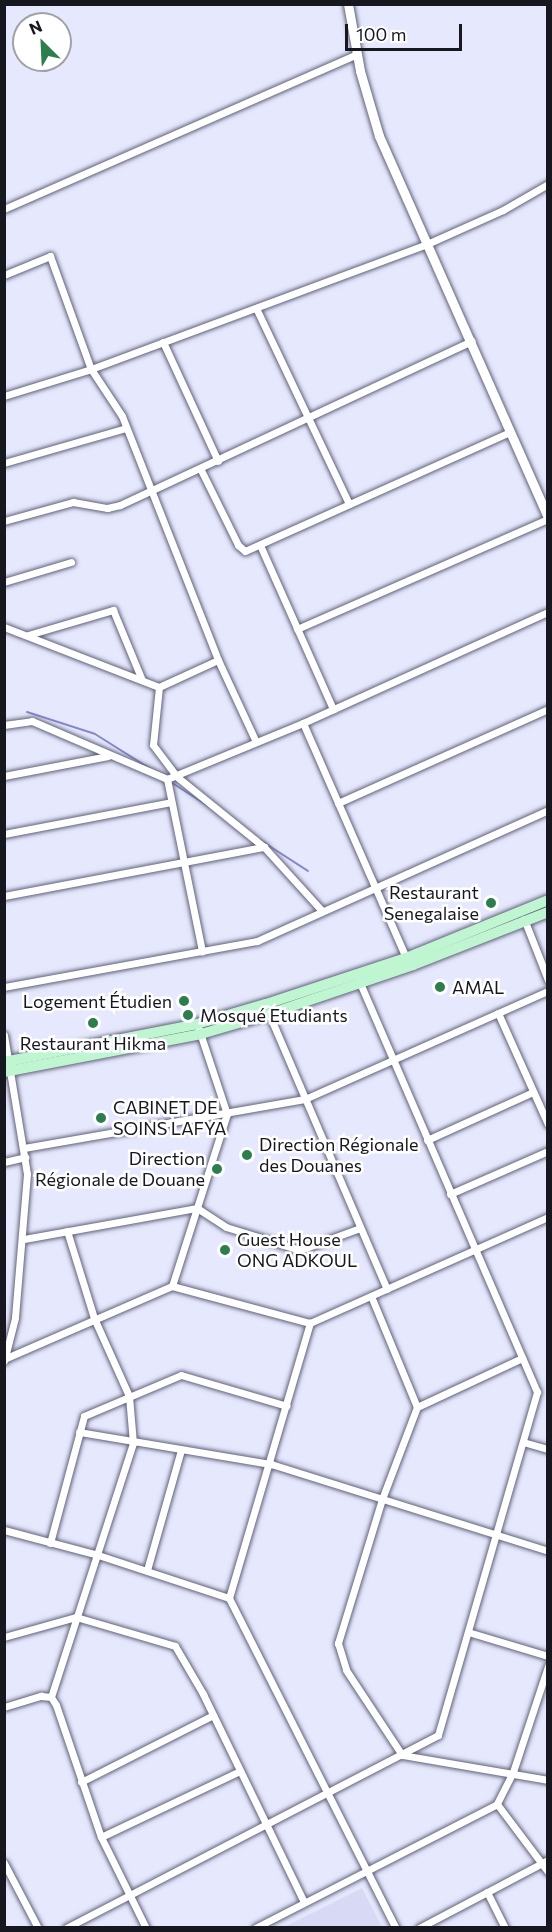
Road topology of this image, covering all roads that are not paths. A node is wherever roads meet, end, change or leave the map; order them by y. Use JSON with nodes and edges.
{"nodes":[{"id":1,"x":348,"y":4,"type":"edge"},
{"id":2,"x":357,"y":54,"type":"junction"},
{"id":3,"x":548,"y":184,"type":"edge"},
{"id":4,"x":4,"y":209,"type":"edge"},
{"id":5,"x":427,"y":244,"type":"junction"},
{"id":6,"x":4,"y":275,"type":"edge"},
{"id":7,"x":256,"y":308,"type":"junction"},
{"id":8,"x":472,"y":341,"type":"junction"},
{"id":9,"x":164,"y":342,"type":"junction"},
{"id":10,"x":91,"y":369,"type":"junction"},
{"id":11,"x":4,"y":396,"type":"edge"},
{"id":12,"x":308,"y":417,"type":"junction"},
{"id":13,"x":126,"y":428,"type":"junction"},
{"id":14,"x":510,"y":432,"type":"junction"},
{"id":15,"x":218,"y":461,"type":"junction"},
{"id":16,"x":4,"y":463,"type":"edge"},
{"id":17,"x":201,"y":470,"type":"junction"},
{"id":18,"x":152,"y":492,"type":"junction"},
{"id":19,"x":349,"y":504,"type":"junction"},
{"id":20,"x":548,"y":518,"type":"edge"},
{"id":21,"x":4,"y":521,"type":"edge"},
{"id":22,"x":260,"y":545,"type":"junction"},
{"id":23,"x":71,"y":562,"type":"dead end"},
{"id":24,"x":4,"y":582,"type":"edge"},
{"id":25,"x":548,"y":612,"type":"edge"},
{"id":26,"x":4,"y":627,"type":"edge"},
{"id":27,"x":297,"y":629,"type":"junction"},
{"id":28,"x":28,"y":635,"type":"junction"},
{"id":29,"x":218,"y":660,"type":"junction"},
{"id":30,"x":142,"y":680,"type":"junction"},
{"id":31,"x":159,"y":687,"type":"junction"},
{"id":32,"x":333,"y":709,"type":"junction"},
{"id":33,"x":548,"y":709,"type":"edge"},
{"id":34,"x":303,"y":723,"type":"junction"},
{"id":35,"x":4,"y":725,"type":"edge"},
{"id":36,"x":256,"y":742,"type":"junction"},
{"id":37,"x":110,"y":755,"type":"junction"},
{"id":38,"x":4,"y":776,"type":"edge"},
{"id":39,"x":176,"y":776,"type":"junction"},
{"id":40,"x":167,"y":779,"type":"junction"},
{"id":41,"x":171,"y":802,"type":"junction"},
{"id":42,"x":338,"y":803,"type":"junction"},
{"id":43,"x":548,"y":810,"type":"edge"},
{"id":44,"x":4,"y":834,"type":"edge"},
{"id":45,"x":264,"y":847,"type":"junction"},
{"id":46,"x":184,"y":865,"type":"junction"},
{"id":47,"x":374,"y":886,"type":"junction"},
{"id":48,"x":4,"y":896,"type":"edge"},
{"id":49,"x":548,"y":900,"type":"edge"},
{"id":50,"x":322,"y":911,"type":"junction"},
{"id":51,"x":548,"y":912,"type":"edge"},
{"id":52,"x":523,"y":916,"type":"junction"},
{"id":53,"x":436,"y":950,"type":"junction"},
{"id":54,"x":202,"y":951,"type":"junction"},
{"id":55,"x":406,"y":958,"type":"junction"},
{"id":56,"x":359,"y":980,"type":"junction"},
{"id":57,"x":548,"y":980,"type":"edge"},
{"id":58,"x":4,"y":987,"type":"edge"},
{"id":59,"x":548,"y":991,"type":"edge"},
{"id":60,"x":498,"y":1013,"type":"junction"},
{"id":61,"x":269,"y":1014,"type":"junction"},
{"id":62,"x":199,"y":1029,"type":"junction"},
{"id":63,"x":4,"y":1035,"type":"edge"},
{"id":64,"x":392,"y":1060,"type":"junction"},
{"id":65,"x":7,"y":1066,"type":"edge"},
{"id":66,"x":533,"y":1092,"type":"junction"},
{"id":67,"x":305,"y":1099,"type":"junction"},
{"id":68,"x":227,"y":1114,"type":"junction"},
{"id":69,"x":548,"y":1124,"type":"edge"},
{"id":70,"x":427,"y":1140,"type":"junction"},
{"id":71,"x":24,"y":1148,"type":"junction"},
{"id":72,"x":548,"y":1151,"type":"edge"},
{"id":73,"x":25,"y":1157,"type":"junction"},
{"id":74,"x":4,"y":1162,"type":"edge"},
{"id":75,"x":450,"y":1194,"type":"junction"},
{"id":76,"x":197,"y":1208,"type":"junction"},
{"id":77,"x":548,"y":1217,"type":"edge"},
{"id":78,"x":360,"y":1228,"type":"junction"},
{"id":79,"x":67,"y":1231,"type":"junction"},
{"id":80,"x":24,"y":1239,"type":"junction"},
{"id":81,"x":474,"y":1250,"type":"junction"},
{"id":82,"x":172,"y":1286,"type":"junction"},
{"id":83,"x":387,"y":1289,"type":"junction"},
{"id":84,"x":371,"y":1296,"type":"junction"},
{"id":85,"x":94,"y":1318,"type":"junction"},
{"id":86,"x":310,"y":1323,"type":"junction"},
{"id":87,"x":522,"y":1358,"type":"junction"},
{"id":88,"x":5,"y":1359,"type":"edge"},
{"id":89,"x":129,"y":1396,"type":"junction"},
{"id":90,"x":287,"y":1406,"type":"junction"},
{"id":91,"x":417,"y":1407,"type":"junction"},
{"id":92,"x":79,"y":1432,"type":"junction"},
{"id":93,"x":523,"y":1442,"type":"junction"},
{"id":94,"x":133,"y":1443,"type":"junction"},
{"id":95,"x":548,"y":1449,"type":"edge"},
{"id":96,"x":181,"y":1450,"type":"junction"},
{"id":97,"x":271,"y":1464,"type":"junction"},
{"id":98,"x":382,"y":1499,"type":"junction"},
{"id":99,"x":4,"y":1530,"type":"edge"},
{"id":100,"x":496,"y":1535,"type":"junction"},
{"id":101,"x":50,"y":1543,"type":"junction"},
{"id":102,"x":548,"y":1551,"type":"edge"},
{"id":103,"x":95,"y":1554,"type":"junction"},
{"id":104,"x":147,"y":1570,"type":"junction"},
{"id":105,"x":229,"y":1598,"type":"junction"},
{"id":106,"x":76,"y":1617,"type":"junction"},
{"id":107,"x":468,"y":1632,"type":"junction"},
{"id":108,"x":4,"y":1638,"type":"edge"},
{"id":109,"x":548,"y":1656,"type":"edge"},
{"id":110,"x":548,"y":1666,"type":"edge"},
{"id":111,"x":51,"y":1697,"type":"junction"},
{"id":112,"x":4,"y":1707,"type":"edge"},
{"id":113,"x":213,"y":1715,"type":"junction"},
{"id":114,"x":402,"y":1755,"type":"junction"},
{"id":115,"x":240,"y":1770,"type":"junction"},
{"id":116,"x":513,"y":1772,"type":"junction"},
{"id":117,"x":548,"y":1780,"type":"edge"},
{"id":118,"x":81,"y":1782,"type":"junction"},
{"id":119,"x":326,"y":1795,"type":"junction"},
{"id":120,"x":496,"y":1804,"type":"junction"},
{"id":121,"x":266,"y":1825,"type":"junction"},
{"id":122,"x":101,"y":1837,"type":"junction"},
{"id":123,"x":545,"y":1861,"type":"edge"},
{"id":124,"x":4,"y":1863,"type":"edge"},
{"id":125,"x":366,"y":1870,"type":"junction"},
{"id":126,"x":548,"y":1872,"type":"edge"},
{"id":127,"x":487,"y":1892,"type":"junction"},
{"id":128,"x":130,"y":1895,"type":"junction"},
{"id":129,"x":304,"y":1902,"type":"junction"},
{"id":130,"x":38,"y":1928,"type":"edge"},
{"id":131,"x":66,"y":1928,"type":"edge"},
{"id":132,"x":146,"y":1928,"type":"edge"},
{"id":133,"x":255,"y":1928,"type":"edge"},
{"id":134,"x":396,"y":1928,"type":"edge"},
{"id":135,"x":419,"y":1928,"type":"edge"},
{"id":136,"x":505,"y":1928,"type":"edge"}],
"edges":[{"from":1,"to":2,"type":"street"},
{"from":2,"to":4,"type":"street"},
{"from":2,"to":5,"type":"street"},
{"from":3,"to":5,"type":"street"},
{"from":5,"to":7,"type":"street"},
{"from":5,"to":8,"type":"street"},
{"from":6,"to":10,"type":"street"},
{"from":7,"to":9,"type":"street"},
{"from":7,"to":12,"type":"street"},
{"from":8,"to":12,"type":"street"},
{"from":8,"to":14,"type":"street"},
{"from":9,"to":10,"type":"street"},
{"from":9,"to":15,"type":"street"},
{"from":10,"to":11,"type":"street"},
{"from":10,"to":13,"type":"street"},
{"from":12,"to":15,"type":"street"},
{"from":12,"to":19,"type":"street"},
{"from":13,"to":16,"type":"street"},
{"from":13,"to":18,"type":"street"},
{"from":14,"to":19,"type":"street"},
{"from":14,"to":20,"type":"street"},
{"from":15,"to":17,"type":"street"},
{"from":17,"to":18,"type":"street"},
{"from":17,"to":22,"type":"street"},
{"from":18,"to":21,"type":"street"},
{"from":18,"to":29,"type":"street"},
{"from":19,"to":22,"type":"street"},
{"from":20,"to":27,"type":"street"},
{"from":22,"to":27,"type":"street"},
{"from":23,"to":24,"type":"street"},
{"from":25,"to":32,"type":"street"},
{"from":26,"to":28,"type":"street"},
{"from":27,"to":32,"type":"street"},
{"from":28,"to":30,"type":"street"},
{"from":28,"to":30,"type":"street"},
{"from":29,"to":31,"type":"street"},
{"from":29,"to":36,"type":"street"},
{"from":30,"to":31,"type":"street"},
{"from":31,"to":39,"type":"street"},
{"from":32,"to":34,"type":"street"},
{"from":33,"to":42,"type":"street"},
{"from":34,"to":36,"type":"street"},
{"from":34,"to":42,"type":"street"},
{"from":35,"to":37,"type":"street"},
{"from":36,"to":39,"type":"street"},
{"from":37,"to":38,"type":"street"},
{"from":37,"to":40,"type":"street"},
{"from":39,"to":40,"type":"street"},
{"from":39,"to":45,"type":"street"},
{"from":40,"to":41,"type":"street"},
{"from":41,"to":44,"type":"street"},
{"from":41,"to":46,"type":"street"},
{"from":42,"to":47,"type":"street"},
{"from":43,"to":47,"type":"street"},
{"from":45,"to":46,"type":"street"},
{"from":45,"to":50,"type":"street"},
{"from":46,"to":48,"type":"street"},
{"from":46,"to":54,"type":"street"},
{"from":47,"to":50,"type":"street"},
{"from":47,"to":55,"type":"street"},
{"from":49,"to":52,"type":"main road"},
{"from":50,"to":54,"type":"street"},
{"from":51,"to":52,"type":"main road"},
{"from":52,"to":53,"type":"main road"},
{"from":52,"to":57,"type":"street"},
{"from":53,"to":55,"type":"main road"},
{"from":53,"to":56,"type":"main road"},
{"from":54,"to":58,"type":"street"},
{"from":55,"to":56,"type":"main road"},
{"from":56,"to":61,"type":"main road"},
{"from":56,"to":62,"type":"main road"},
{"from":56,"to":64,"type":"street"},
{"from":59,"to":60,"type":"street"},
{"from":60,"to":64,"type":"street"},
{"from":60,"to":66,"type":"street"},
{"from":61,"to":62,"type":"main road"},
{"from":61,"to":67,"type":"street"},
{"from":62,"to":65,"type":"main road"},
{"from":62,"to":68,"type":"street"},
{"from":63,"to":65,"type":"street"},
{"from":64,"to":67,"type":"street"},
{"from":64,"to":70,"type":"street"},
{"from":65,"to":71,"type":"street"},
{"from":66,"to":69,"type":"street"},
{"from":66,"to":70,"type":"street"},
{"from":67,"to":68,"type":"street"},
{"from":67,"to":78,"type":"street"},
{"from":68,"to":71,"type":"street"},
{"from":68,"to":76,"type":"street"},
{"from":70,"to":75,"type":"street"},
{"from":71,"to":73,"type":"street"},
{"from":72,"to":75,"type":"street"},
{"from":73,"to":74,"type":"street"},
{"from":73,"to":80,"type":"street"},
{"from":75,"to":81,"type":"street"},
{"from":76,"to":78,"type":"street"},
{"from":76,"to":79,"type":"street"},
{"from":76,"to":82,"type":"street"},
{"from":77,"to":81,"type":"street"},
{"from":78,"to":83,"type":"street"},
{"from":79,"to":80,"type":"street"},
{"from":79,"to":85,"type":"street"},
{"from":80,"to":88,"type":"street"},
{"from":81,"to":83,"type":"street"},
{"from":81,"to":87,"type":"street"},
{"from":82,"to":85,"type":"street"},
{"from":82,"to":86,"type":"street"},
{"from":83,"to":84,"type":"street"},
{"from":84,"to":86,"type":"street"},
{"from":84,"to":91,"type":"street"},
{"from":85,"to":88,"type":"street"},
{"from":85,"to":89,"type":"street"},
{"from":86,"to":90,"type":"street"},
{"from":87,"to":91,"type":"street"},
{"from":87,"to":93,"type":"street"},
{"from":89,"to":90,"type":"street"},
{"from":89,"to":92,"type":"street"},
{"from":89,"to":94,"type":"street"},
{"from":90,"to":97,"type":"street"},
{"from":91,"to":98,"type":"street"},
{"from":92,"to":94,"type":"street"},
{"from":92,"to":101,"type":"street"},
{"from":93,"to":95,"type":"street"},
{"from":93,"to":100,"type":"street"},
{"from":94,"to":96,"type":"street"},
{"from":94,"to":103,"type":"street"},
{"from":96,"to":97,"type":"street"},
{"from":96,"to":104,"type":"street"},
{"from":97,"to":98,"type":"street"},
{"from":97,"to":105,"type":"street"},
{"from":98,"to":100,"type":"street"},
{"from":98,"to":114,"type":"street"},
{"from":99,"to":101,"type":"street"},
{"from":100,"to":102,"type":"street"},
{"from":100,"to":107,"type":"street"},
{"from":101,"to":103,"type":"street"},
{"from":103,"to":104,"type":"street"},
{"from":103,"to":106,"type":"street"},
{"from":104,"to":105,"type":"street"},
{"from":105,"to":119,"type":"street"},
{"from":106,"to":108,"type":"street"},
{"from":106,"to":111,"type":"street"},
{"from":106,"to":113,"type":"street"},
{"from":107,"to":109,"type":"street"},
{"from":107,"to":114,"type":"street"},
{"from":110,"to":116,"type":"street"},
{"from":111,"to":112,"type":"street"},
{"from":111,"to":118,"type":"street"},
{"from":113,"to":115,"type":"street"},
{"from":113,"to":118,"type":"street"},
{"from":114,"to":116,"type":"street"},
{"from":114,"to":119,"type":"street"},
{"from":115,"to":121,"type":"street"},
{"from":115,"to":122,"type":"street"},
{"from":116,"to":117,"type":"street"},
{"from":116,"to":120,"type":"street"},
{"from":118,"to":122,"type":"street"},
{"from":119,"to":121,"type":"street"},
{"from":119,"to":125,"type":"street"},
{"from":120,"to":123,"type":"street"},
{"from":120,"to":125,"type":"street"},
{"from":121,"to":128,"type":"street"},
{"from":121,"to":129,"type":"street"},
{"from":122,"to":128,"type":"street"},
{"from":123,"to":126,"type":"street"},
{"from":123,"to":127,"type":"street"},
{"from":124,"to":130,"type":"street"},
{"from":125,"to":129,"type":"street"},
{"from":125,"to":134,"type":"street"},
{"from":127,"to":135,"type":"street"},
{"from":127,"to":136,"type":"street"},
{"from":128,"to":131,"type":"street"},
{"from":128,"to":132,"type":"street"},
{"from":129,"to":133,"type":"street"}]}
